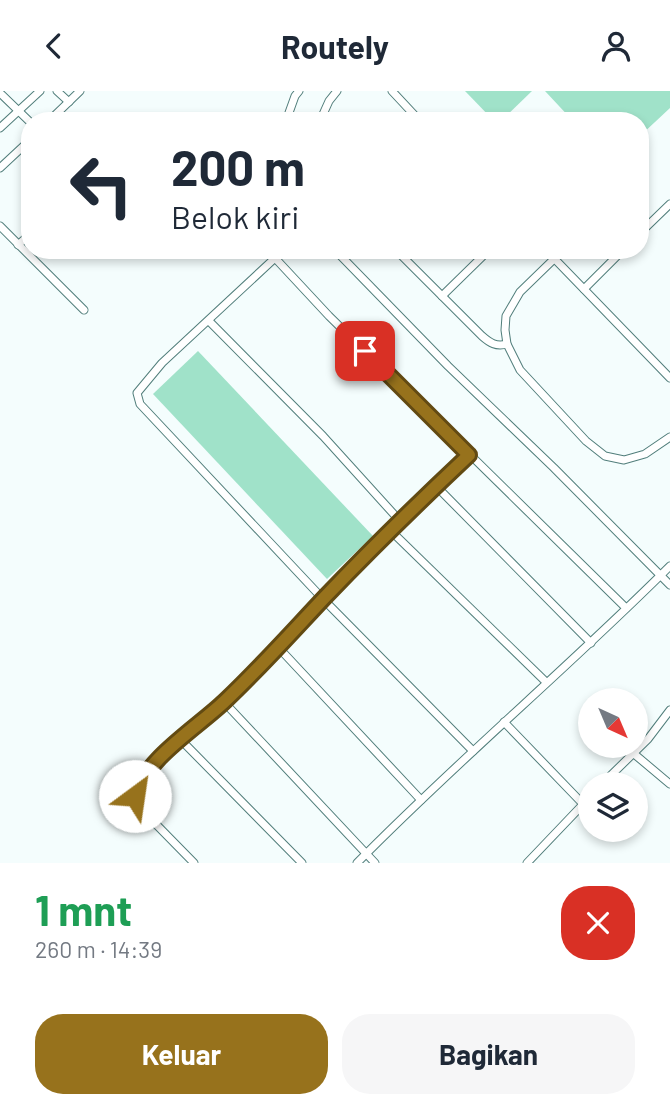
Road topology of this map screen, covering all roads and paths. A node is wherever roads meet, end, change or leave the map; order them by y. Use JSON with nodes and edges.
{"nodes":[{"id":1,"x":40,"y":91,"type":"edge"},
{"id":2,"x":58,"y":91,"type":"edge"},
{"id":3,"x":80,"y":91,"type":"edge"},
{"id":4,"x":299,"y":91,"type":"edge"},
{"id":5,"x":337,"y":91,"type":"edge"},
{"id":6,"x":393,"y":91,"type":"edge"},
{"id":7,"x":0,"y":93,"type":"edge"},
{"id":8,"x":69,"y":102,"type":"junction"},
{"id":9,"x":18,"y":111,"type":"junction"},
{"id":10,"x":58,"y":112,"type":"edge"},
{"id":11,"x":289,"y":112,"type":"edge"},
{"id":12,"x":324,"y":112,"type":"edge"},
{"id":13,"x":412,"y":112,"type":"edge"},
{"id":14,"x":21,"y":114,"type":"edge"},
{"id":15,"x":0,"y":128,"type":"edge"},
{"id":16,"x":21,"y":148,"type":"edge"},
{"id":17,"x":0,"y":168,"type":"edge"},
{"id":18,"x":670,"y":204,"type":"edge"},
{"id":19,"x":649,"y":224,"type":"edge"},
{"id":20,"x":0,"y":226,"type":"edge"},
{"id":21,"x":21,"y":242,"type":"edge"},
{"id":22,"x":18,"y":244,"type":"junction"},
{"id":23,"x":21,"y":247,"type":"edge"},
{"id":24,"x":33,"y":259,"type":"edge"},
{"id":25,"x":274,"y":259,"type":"edge"},
{"id":26,"x":276,"y":259,"type":"edge"},
{"id":27,"x":344,"y":259,"type":"edge"},
{"id":28,"x":405,"y":259,"type":"edge"},
{"id":29,"x":480,"y":259,"type":"edge"},
{"id":30,"x":554,"y":259,"type":"joint"},
{"id":31,"x":614,"y":259,"type":"edge"},
{"id":32,"x":584,"y":289,"type":"junction"},
{"id":33,"x":442,"y":296,"type":"junction"},
{"id":34,"x":84,"y":310,"type":"dead end"},
{"id":35,"x":209,"y":321,"type":"junction"},
{"id":36,"x":507,"y":344,"type":"junction"},
{"id":37,"x":670,"y":378,"type":"edge"},
{"id":38,"x":670,"y":437,"type":"edge"},
{"id":39,"x":469,"y":455,"type":"junction"},
{"id":40,"x":436,"y":486,"type":"junction"},
{"id":41,"x":400,"y":521,"type":"junction"},
{"id":42,"x":390,"y":530,"type":"junction"},
{"id":43,"x":670,"y":566,"type":"edge"},
{"id":44,"x":661,"y":575,"type":"junction"},
{"id":45,"x":670,"y":585,"type":"edge"},
{"id":46,"x":323,"y":599,"type":"junction"},
{"id":47,"x":626,"y":608,"type":"junction"},
{"id":48,"x":591,"y":643,"type":"junction"},
{"id":49,"x":278,"y":647,"type":"junction"},
{"id":50,"x":547,"y":682,"type":"junction"},
{"id":51,"x":224,"y":702,"type":"junction"},
{"id":52,"x":670,"y":710,"type":"edge"},
{"id":53,"x":504,"y":722,"type":"junction"},
{"id":54,"x":180,"y":739,"type":"junction"},
{"id":55,"x":648,"y":739,"type":"edge"},
{"id":56,"x":473,"y":751,"type":"junction"},
{"id":57,"x":628,"y":758,"type":"edge"},
{"id":58,"x":639,"y":758,"type":"edge"},
{"id":59,"x":614,"y":772,"type":"edge"},
{"id":60,"x":670,"y":784,"type":"edge"},
{"id":61,"x":578,"y":799,"type":"edge"},
{"id":62,"x":421,"y":800,"type":"junction"},
{"id":63,"x":578,"y":809,"type":"edge"},
{"id":64,"x":366,"y":854,"type":"junction"},
{"id":65,"x":194,"y":863,"type":"edge"},
{"id":66,"x":302,"y":863,"type":"edge"},
{"id":67,"x":357,"y":863,"type":"edge"},
{"id":68,"x":375,"y":863,"type":"edge"},
{"id":69,"x":527,"y":863,"type":"edge"}],
"edges":[{"from":1,"to":9,"type":"lane"},
{"from":2,"to":8,"type":"lane"},
{"from":3,"to":8,"type":"lane"},
{"from":4,"to":11,"type":"lane"},
{"from":5,"to":12,"type":"lane"},
{"from":6,"to":13,"type":"lane"},
{"from":7,"to":9,"type":"lane"},
{"from":8,"to":10,"type":"lane"},
{"from":9,"to":14,"type":"lane"},
{"from":9,"to":15,"type":"lane"},
{"from":16,"to":17,"type":"lane"},
{"from":18,"to":19,"type":"lane"},
{"from":20,"to":22,"type":"lane"},
{"from":21,"to":22,"type":"lane"},
{"from":22,"to":23,"type":"lane"},
{"from":24,"to":34,"type":"lane"},
{"from":25,"to":35,"type":"lane"},
{"from":26,"to":39,"type":"lane"},
{"from":27,"to":44,"type":"lane"},
{"from":28,"to":33,"type":"lane"},
{"from":29,"to":33,"type":"lane"},
{"from":30,"to":32,"type":"lane"},
{"from":30,"to":36,"type":"lane"},
{"from":31,"to":32,"type":"lane"},
{"from":32,"to":37,"type":"lane"},
{"from":33,"to":36,"type":"lane"},
{"from":35,"to":41,"type":"lane"},
{"from":35,"to":46,"type":"lane"},
{"from":36,"to":38,"type":"lane"},
{"from":39,"to":40,"type":"lane"},
{"from":39,"to":47,"type":"lane"},
{"from":40,"to":41,"type":"lane"},
{"from":40,"to":48,"type":"lane"},
{"from":41,"to":42,"type":"lane"},
{"from":42,"to":46,"type":"lane"},
{"from":42,"to":50,"type":"lane"},
{"from":43,"to":44,"type":"lane"},
{"from":44,"to":45,"type":"lane"},
{"from":44,"to":47,"type":"lane"},
{"from":46,"to":49,"type":"lane"},
{"from":46,"to":56,"type":"lane"},
{"from":47,"to":48,"type":"lane"},
{"from":48,"to":50,"type":"lane"},
{"from":49,"to":51,"type":"lane"},
{"from":49,"to":62,"type":"lane"},
{"from":50,"to":53,"type":"lane"},
{"from":51,"to":54,"type":"lane"},
{"from":51,"to":64,"type":"lane"},
{"from":52,"to":55,"type":"lane"},
{"from":53,"to":56,"type":"lane"},
{"from":53,"to":61,"type":"lane"},
{"from":54,"to":65,"type":"lane"},
{"from":54,"to":66,"type":"lane"},
{"from":56,"to":62,"type":"lane"},
{"from":57,"to":59,"type":"lane"},
{"from":58,"to":60,"type":"lane"},
{"from":62,"to":64,"type":"lane"},
{"from":63,"to":69,"type":"lane"},
{"from":64,"to":67,"type":"lane"},
{"from":64,"to":68,"type":"lane"}]}
